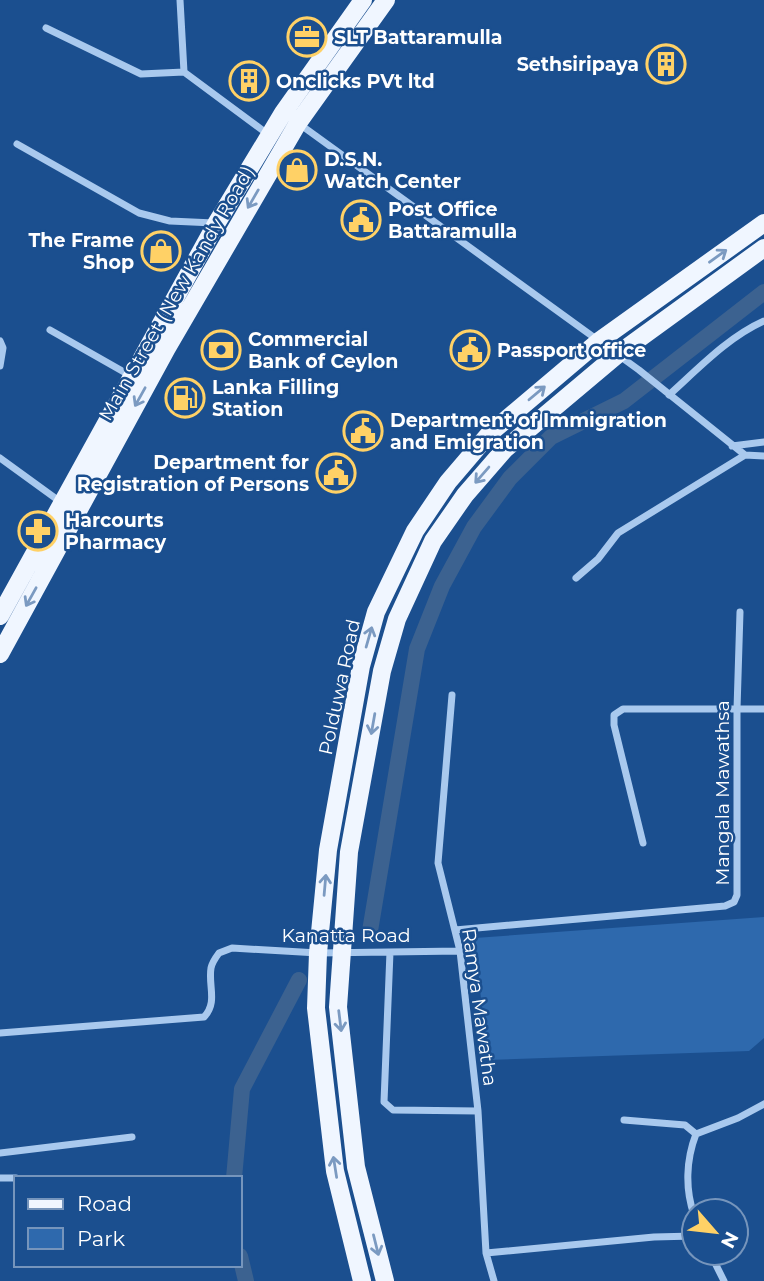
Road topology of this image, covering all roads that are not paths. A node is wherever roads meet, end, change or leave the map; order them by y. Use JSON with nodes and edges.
{"nodes":[{"id":1,"x":180,"y":0,"type":"edge"},
{"id":2,"x":386,"y":0,"type":"edge"},
{"id":3,"x":355,"y":3,"type":"edge"},
{"id":4,"x":46,"y":27,"type":"dead end"},
{"id":5,"x":184,"y":72,"type":"junction"},
{"id":6,"x":290,"y":118,"type":"junction"},
{"id":7,"x":269,"y":136,"type":"junction"},
{"id":8,"x":17,"y":144,"type":"dead end"},
{"id":9,"x":764,"y":223,"type":"edge"},
{"id":10,"x":216,"y":224,"type":"junction"},
{"id":11,"x":764,"y":248,"type":"edge"},
{"id":12,"x":764,"y":321,"type":"edge"},
{"id":13,"x":50,"y":330,"type":"dead end"},
{"id":14,"x":0,"y":341,"type":"edge"},
{"id":15,"x":599,"y":341,"type":"junction"},
{"id":16,"x":618,"y":354,"type":"junction"},
{"id":17,"x":0,"y":366,"type":"edge"},
{"id":18,"x":131,"y":376,"type":"junction"},
{"id":19,"x":669,"y":395,"type":"junction"},
{"id":20,"x":764,"y":442,"type":"edge"},
{"id":21,"x":733,"y":446,"type":"junction"},
{"id":22,"x":744,"y":455,"type":"junction"},
{"id":23,"x":764,"y":456,"type":"edge"},
{"id":24,"x":0,"y":458,"type":"edge"},
{"id":25,"x":70,"y":507,"type":"junction"},
{"id":26,"x":576,"y":578,"type":"dead end"},
{"id":27,"x":2,"y":605,"type":"edge"},
{"id":28,"x":740,"y":612,"type":"dead end"},
{"id":29,"x":0,"y":654,"type":"edge"},
{"id":30,"x":452,"y":695,"type":"dead end"},
{"id":31,"x":737,"y":709,"type":"junction"},
{"id":32,"x":764,"y":709,"type":"edge"},
{"id":33,"x":643,"y":843,"type":"dead end"},
{"id":34,"x":455,"y":930,"type":"junction"},
{"id":35,"x":460,"y":951,"type":"junction"},
{"id":36,"x":390,"y":952,"type":"junction"},
{"id":37,"x":318,"y":953,"type":"junction"},
{"id":38,"x":340,"y":953,"type":"junction"},
{"id":39,"x":0,"y":1033,"type":"edge"},
{"id":40,"x":764,"y":1104,"type":"edge"},
{"id":41,"x":478,"y":1111,"type":"junction"},
{"id":42,"x":624,"y":1120,"type":"dead end"},
{"id":43,"x":696,"y":1134,"type":"junction"},
{"id":44,"x":132,"y":1137,"type":"dead end"},
{"id":45,"x":0,"y":1153,"type":"edge"},
{"id":46,"x":688,"y":1197,"type":"edge"},
{"id":47,"x":680,"y":1236,"type":"edge"},
{"id":48,"x":486,"y":1253,"type":"junction"},
{"id":49,"x":362,"y":1281,"type":"edge"},
{"id":50,"x":385,"y":1281,"type":"edge"},
{"id":51,"x":494,"y":1281,"type":"edge"}],
"edges":[{"from":1,"to":5,"type":"street"},
{"from":2,"to":6,"type":"main road","name":"Main Street (New Kandy Road)"},
{"from":3,"to":6,"type":"main road","name":"Main Street (New Kandy Road)"},
{"from":4,"to":5,"type":"street"},
{"from":5,"to":7,"type":"street"},
{"from":6,"to":7,"type":"main road","name":"Main Street (New Kandy Road)"},
{"from":6,"to":15,"type":"street"},
{"from":6,"to":25,"type":"main road","name":"Main Street (New Kandy Road)","one_way":true},
{"from":7,"to":10,"type":"main road","name":"Main Street (New Kandy Road)"},
{"from":8,"to":10,"type":"street"},
{"from":15,"to":9,"type":"main road","name":"Polduwa Road","one_way":true},
{"from":10,"to":18,"type":"main road","name":"Main Street (New Kandy Road)"},
{"from":11,"to":16,"type":"main road","name":"Polduwa Road"},
{"from":12,"to":19,"type":"street"},
{"from":13,"to":18,"type":"street"},
{"from":14,"to":17,"type":"street"},
{"from":15,"to":16,"type":"street"},
{"from":37,"to":15,"type":"main road","name":"Polduwa Road","one_way":true},
{"from":16,"to":19,"type":"street"},
{"from":16,"to":38,"type":"main road","name":"Polduwa Road","one_way":true},
{"from":18,"to":25,"type":"main road","name":"Main Street (New Kandy Road)"},
{"from":19,"to":21,"type":"street"},
{"from":20,"to":21,"type":"street"},
{"from":21,"to":22,"type":"street"},
{"from":22,"to":23,"type":"street"},
{"from":22,"to":26,"type":"street"},
{"from":24,"to":25,"type":"street"},
{"from":25,"to":27,"type":"main road","name":"Main Street (New Kandy Road)"},
{"from":25,"to":29,"type":"main road","name":"Main Street (New Kandy Road)","one_way":true},
{"from":28,"to":31,"type":"street","name":"Mangala Mawathsa"},
{"from":30,"to":34,"type":"street","name":"Ramya Mawatha"},
{"from":31,"to":32,"type":"street"},
{"from":31,"to":33,"type":"street"},
{"from":31,"to":34,"type":"street","name":"Mangala Mawathsa"},
{"from":34,"to":35,"type":"street","name":"Ramya Mawatha"},
{"from":35,"to":36,"type":"street","name":"Kanatta Road"},
{"from":35,"to":41,"type":"street","name":"Ramya Mawatha"},
{"from":36,"to":38,"type":"street","name":"Kanatta Road"},
{"from":36,"to":41,"type":"street"},
{"from":37,"to":38,"type":"street","name":"Kanatta Road"},
{"from":37,"to":39,"type":"street","name":"Kanatta Road"},
{"from":49,"to":37,"type":"main road","name":"Polduwa Road","one_way":true},
{"from":38,"to":50,"type":"main road","name":"Polduwa Road","one_way":true},
{"from":40,"to":43,"type":"street"},
{"from":41,"to":48,"type":"street","name":"Ramya Mawatha"},
{"from":42,"to":43,"type":"street"},
{"from":43,"to":46,"type":"street"},
{"from":44,"to":45,"type":"street"},
{"from":47,"to":48,"type":"street"},
{"from":48,"to":51,"type":"street","name":"Ramya Mawatha"}]}
